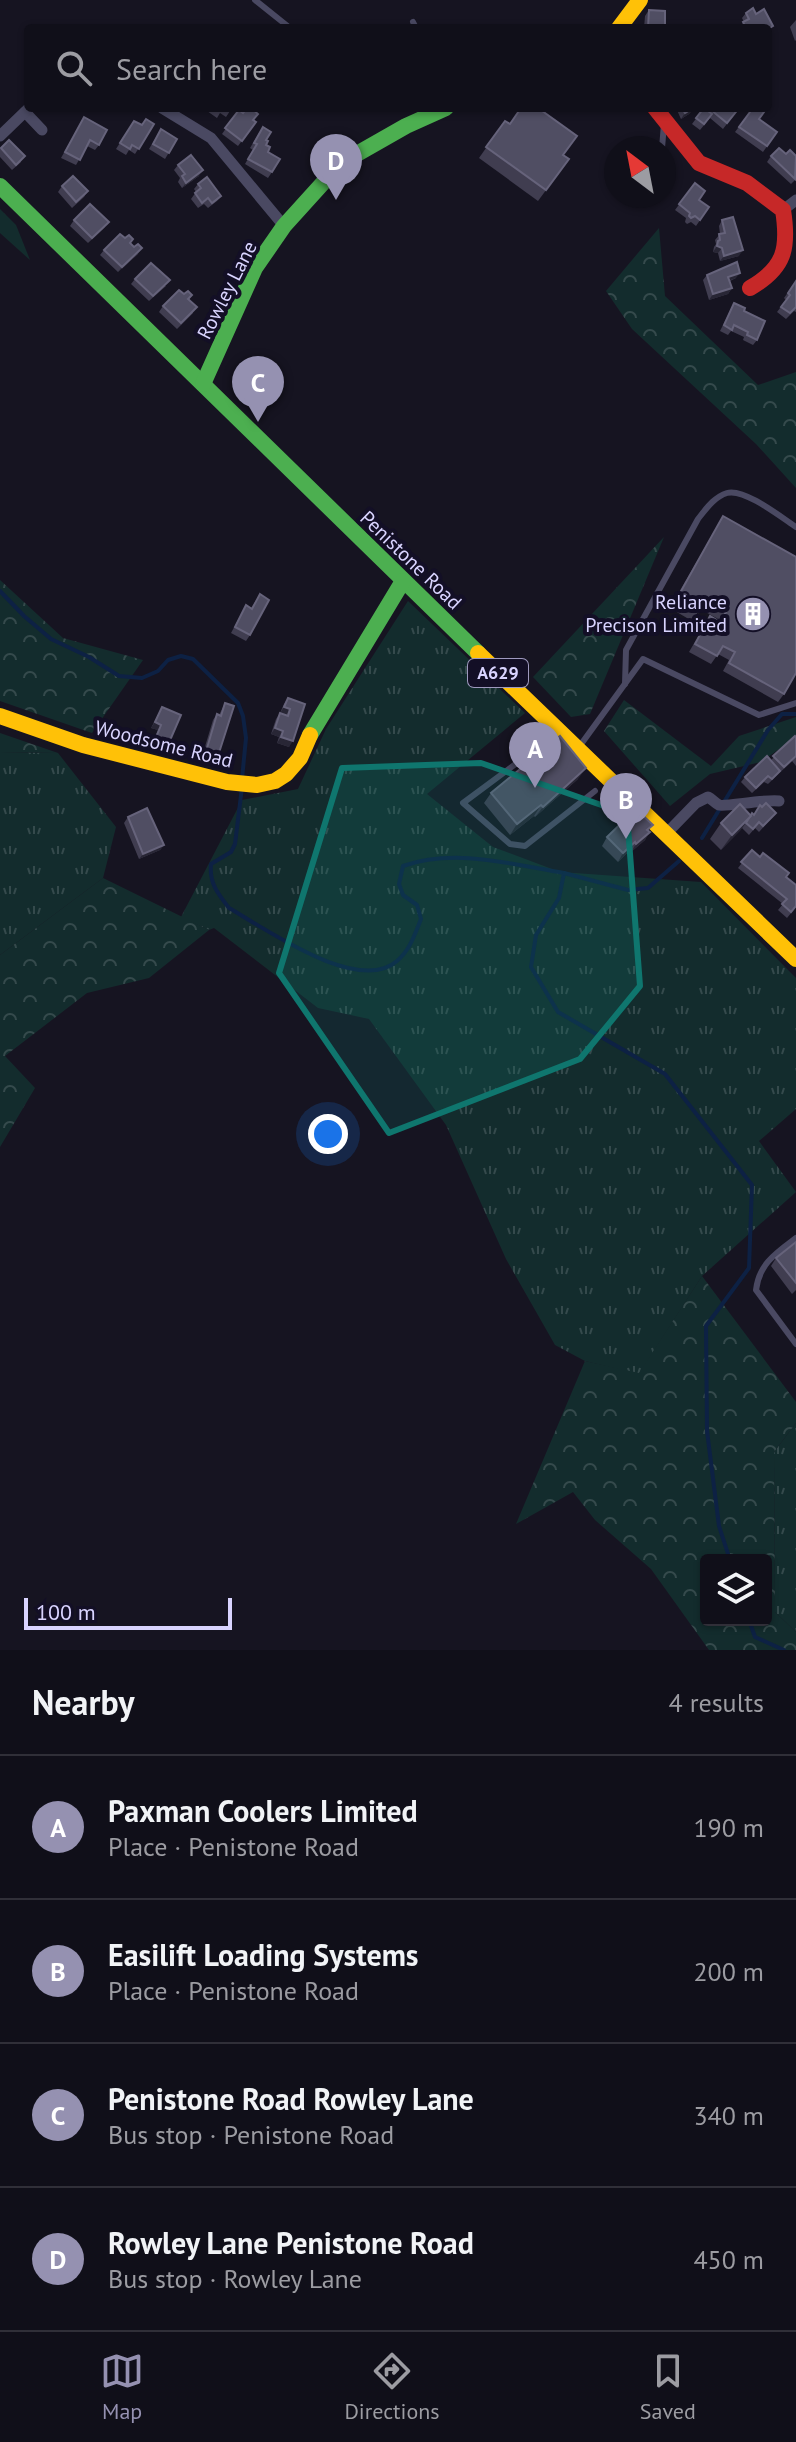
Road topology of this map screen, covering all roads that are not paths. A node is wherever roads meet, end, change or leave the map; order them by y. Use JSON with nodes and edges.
{"nodes":[{"id":1,"x":255,"y":0,"type":"edge"},
{"id":2,"x":640,"y":0,"type":"edge"},
{"id":3,"x":285,"y":24,"type":"edge"},
{"id":4,"x":622,"y":24,"type":"edge"},
{"id":5,"x":25,"y":112,"type":"edge"},
{"id":6,"x":28,"y":112,"type":"edge"},
{"id":7,"x":169,"y":112,"type":"edge"},
{"id":8,"x":437,"y":112,"type":"edge"},
{"id":9,"x":659,"y":114,"type":"edge"},
{"id":10,"x":42,"y":130,"type":"dead end"},
{"id":11,"x":0,"y":136,"type":"edge"},
{"id":12,"x":661,"y":136,"type":"edge"},
{"id":13,"x":0,"y":186,"type":"edge"},
{"id":14,"x":790,"y":205,"type":"edge"},
{"id":15,"x":284,"y":226,"type":"junction"},
{"id":16,"x":750,"y":288,"type":"dead end"},
{"id":17,"x":203,"y":384,"type":"junction"},
{"id":18,"x":796,"y":527,"type":"edge"},
{"id":19,"x":403,"y":581,"type":"junction"},
{"id":20,"x":625,"y":684,"type":"junction"},
{"id":21,"x":796,"y":703,"type":"edge"},
{"id":22,"x":0,"y":716,"type":"edge"},
{"id":23,"x":559,"y":732,"type":"junction"},
{"id":24,"x":577,"y":750,"type":"junction"},
{"id":25,"x":595,"y":791,"type":"dead end"},
{"id":26,"x":779,"y":801,"type":"dead end"},
{"id":27,"x":666,"y":834,"type":"junction"},
{"id":28,"x":794,"y":953,"type":"edge"},
{"id":29,"x":796,"y":1238,"type":"edge"},
{"id":30,"x":796,"y":1344,"type":"edge"}],
"edges":[{"from":1,"to":3,"type":"lane"},
{"from":2,"to":4,"type":"main road"},
{"from":5,"to":11,"type":"street"},
{"from":6,"to":10,"type":"street"},
{"from":7,"to":15,"type":"street"},
{"from":8,"to":15,"type":"main road","name":"Rowley Lane"},
{"from":9,"to":12,"type":"lane"},
{"from":9,"to":14,"type":"main road"},
{"from":13,"to":17,"type":"main road","name":"Penistone Road","number":"A629"},
{"from":14,"to":16,"type":"main road"},
{"from":15,"to":17,"type":"main road","name":"Rowley Lane"},
{"from":17,"to":19,"type":"main road","name":"Penistone Road","number":"A629"},
{"from":18,"to":20,"type":"lane"},
{"from":19,"to":22,"type":"main road","name":"Woodsome Road"},
{"from":19,"to":23,"type":"main road","name":"Penistone Road","number":"A629"},
{"from":20,"to":21,"type":"lane"},
{"from":20,"to":24,"type":"lane"},
{"from":23,"to":24,"type":"main road","name":"Penistone Road","number":"A629"},
{"from":23,"to":25,"type":"lane"},
{"from":24,"to":27,"type":"main road","name":"Penistone Road","number":"A629"},
{"from":26,"to":27,"type":"street"},
{"from":27,"to":28,"type":"main road","name":"Penistone Road","number":"A629"},
{"from":29,"to":30,"type":"lane"}]}
